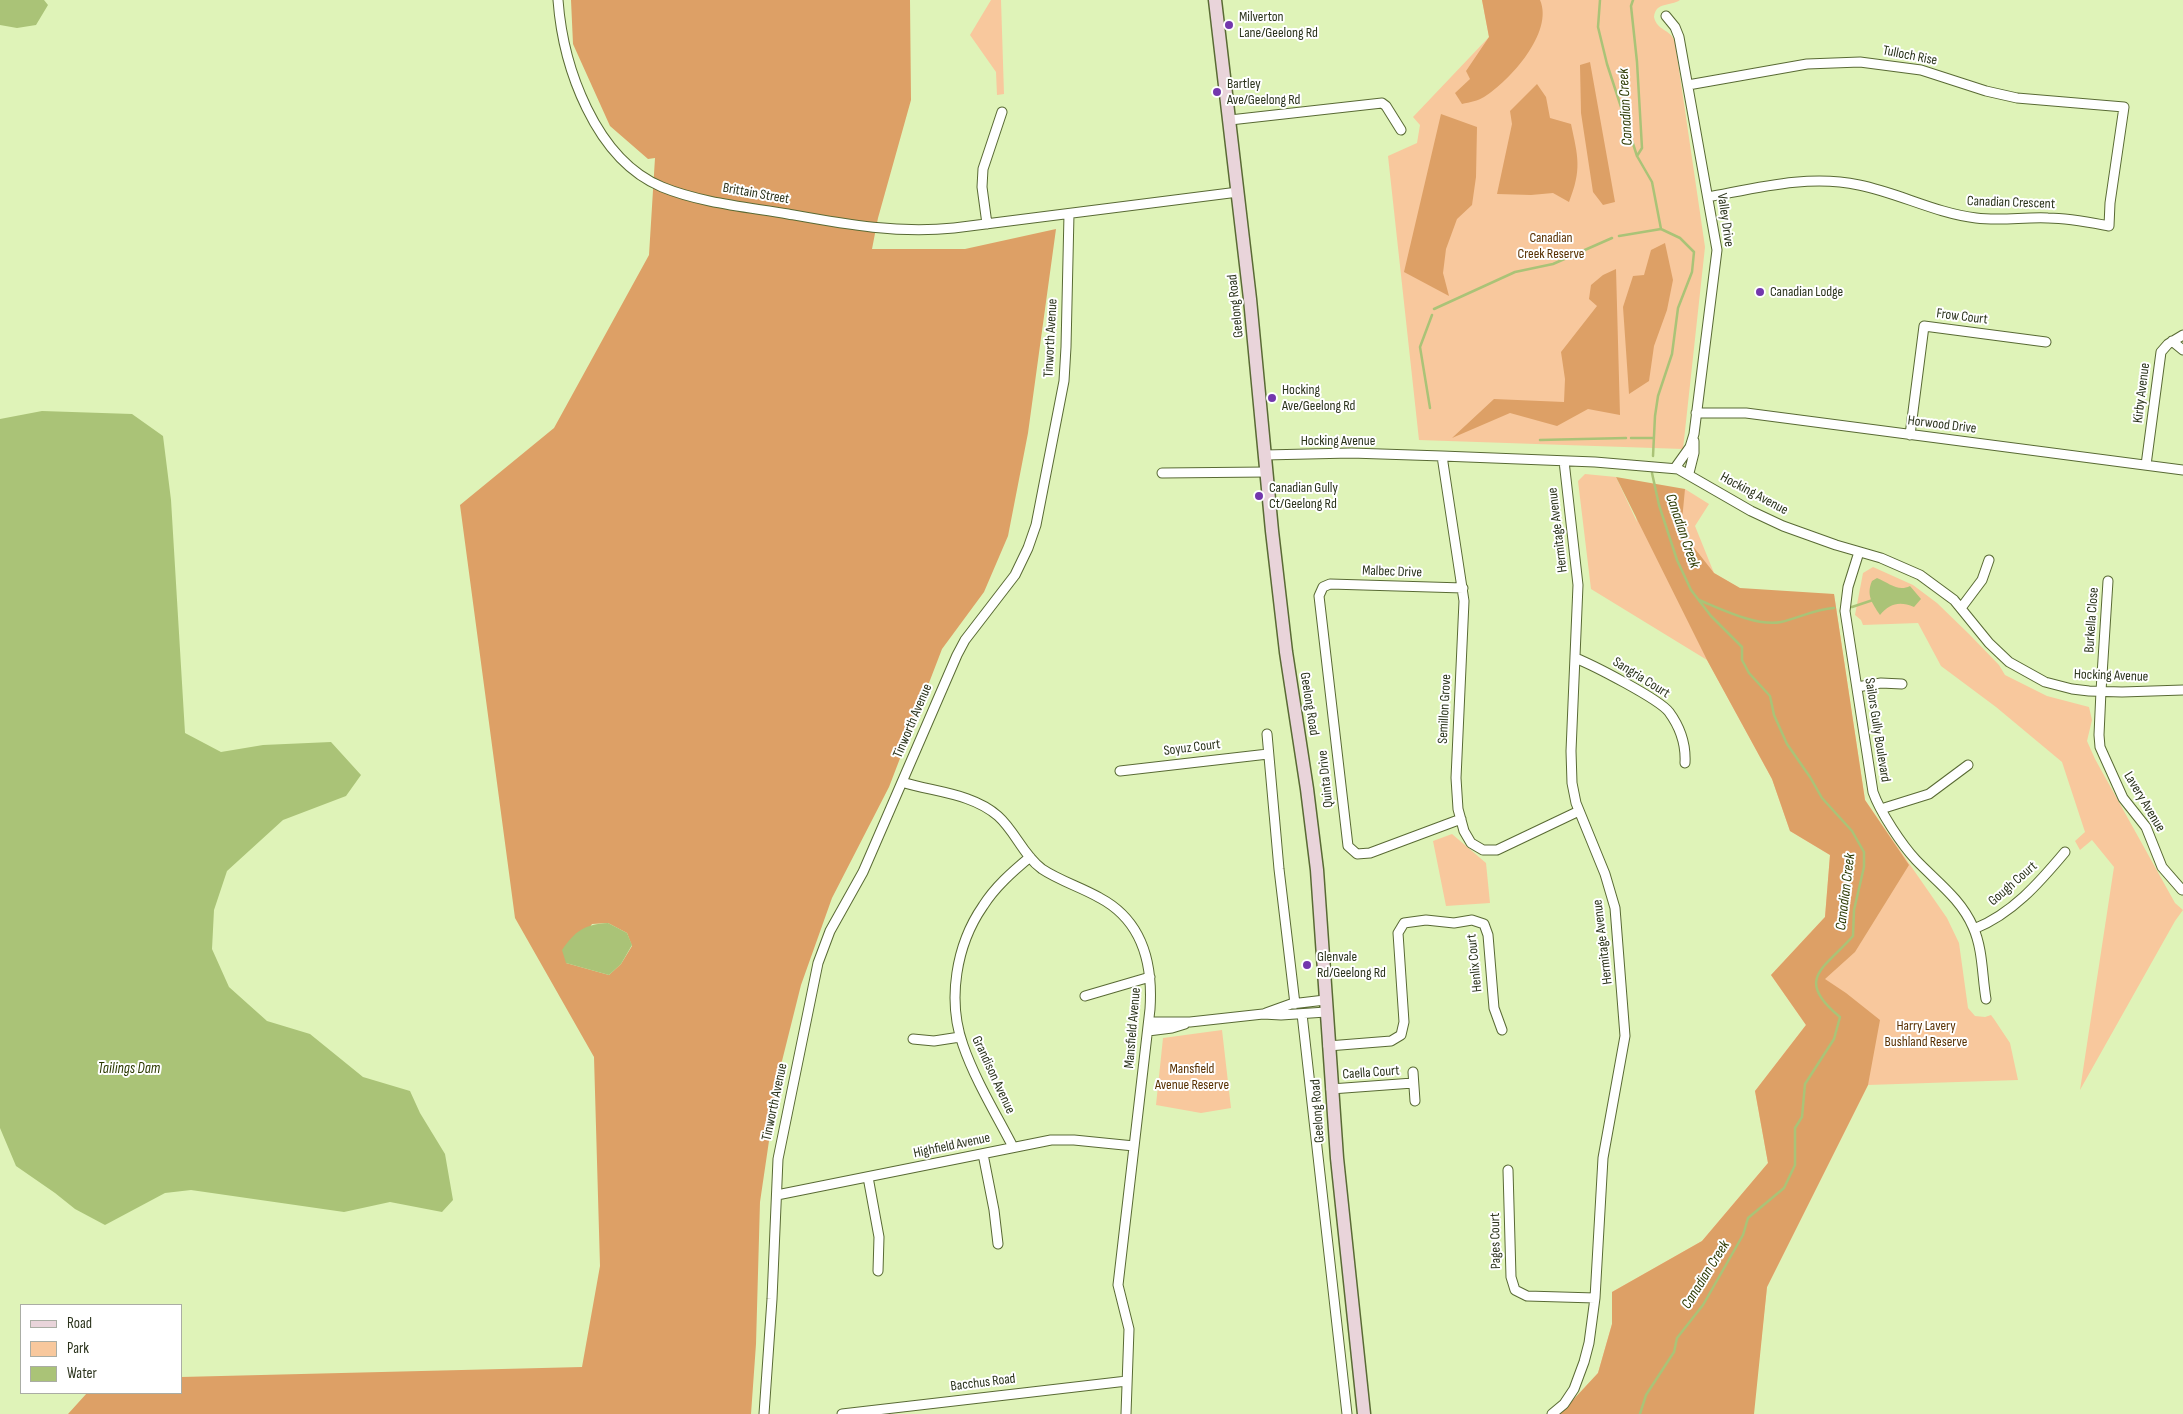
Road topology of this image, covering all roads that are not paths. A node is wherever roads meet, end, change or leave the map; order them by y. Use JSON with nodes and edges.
{"nodes":[{"id":1,"x":558,"y":0,"type":"edge"},
{"id":2,"x":1215,"y":0,"type":"edge"},
{"id":3,"x":1666,"y":16,"type":"dead end"},
{"id":4,"x":1688,"y":85,"type":"junction"},
{"id":5,"x":2124,"y":107,"type":"joint"},
{"id":6,"x":1002,"y":112,"type":"dead end"},
{"id":7,"x":1230,"y":120,"type":"junction"},
{"id":8,"x":1401,"y":130,"type":"dead end"},
{"id":9,"x":1238,"y":192,"type":"junction"},
{"id":10,"x":1708,"y":197,"type":"junction"},
{"id":11,"x":1069,"y":214,"type":"junction"},
{"id":12,"x":987,"y":224,"type":"junction"},
{"id":13,"x":2183,"y":335,"type":"edge"},
{"id":14,"x":2172,"y":341,"type":"junction"},
{"id":15,"x":2046,"y":342,"type":"dead end"},
{"id":16,"x":2183,"y":350,"type":"edge"},
{"id":17,"x":1696,"y":413,"type":"junction"},
{"id":18,"x":1694,"y":434,"type":"junction"},
{"id":19,"x":1910,"y":434,"type":"junction"},
{"id":20,"x":1265,"y":455,"type":"junction"},
{"id":21,"x":1442,"y":456,"type":"junction"},
{"id":22,"x":1564,"y":461,"type":"junction"},
{"id":23,"x":2146,"y":465,"type":"junction"},
{"id":24,"x":1675,"y":468,"type":"junction"},
{"id":25,"x":2183,"y":470,"type":"edge"},
{"id":26,"x":1267,"y":472,"type":"junction"},
{"id":27,"x":1162,"y":473,"type":"dead end"},
{"id":28,"x":1689,"y":474,"type":"junction"},
{"id":29,"x":1859,"y":552,"type":"junction"},
{"id":30,"x":1989,"y":560,"type":"dead end"},
{"id":31,"x":2108,"y":581,"type":"dead end"},
{"id":32,"x":1322,"y":588,"type":"joint"},
{"id":33,"x":1463,"y":588,"type":"junction"},
{"id":34,"x":1961,"y":608,"type":"junction"},
{"id":35,"x":1576,"y":658,"type":"junction"},
{"id":36,"x":1902,"y":684,"type":"dead end"},
{"id":37,"x":1857,"y":686,"type":"junction"},
{"id":38,"x":2183,"y":690,"type":"edge"},
{"id":39,"x":2100,"y":691,"type":"junction"},
{"id":40,"x":1267,"y":734,"type":"dead end"},
{"id":41,"x":1268,"y":754,"type":"junction"},
{"id":42,"x":1685,"y":763,"type":"dead end"},
{"id":43,"x":1968,"y":765,"type":"dead end"},
{"id":44,"x":1120,"y":771,"type":"dead end"},
{"id":45,"x":902,"y":782,"type":"junction"},
{"id":46,"x":1881,"y":809,"type":"junction"},
{"id":47,"x":1579,"y":811,"type":"junction"},
{"id":48,"x":1460,"y":819,"type":"junction"},
{"id":49,"x":2065,"y":852,"type":"dead end"},
{"id":50,"x":1030,"y":857,"type":"junction"},
{"id":51,"x":2182,"y":890,"type":"edge"},
{"id":52,"x":1974,"y":929,"type":"junction"},
{"id":53,"x":1150,"y":977,"type":"junction"},
{"id":54,"x":1085,"y":996,"type":"dead end"},
{"id":55,"x":1986,"y":999,"type":"dead end"},
{"id":56,"x":1296,"y":1003,"type":"junction"},
{"id":57,"x":1326,"y":1006,"type":"junction"},
{"id":58,"x":1264,"y":1014,"type":"junction"},
{"id":59,"x":1301,"y":1014,"type":"junction"},
{"id":60,"x":1148,"y":1026,"type":"junction"},
{"id":61,"x":1502,"y":1030,"type":"dead end"},
{"id":62,"x":960,"y":1037,"type":"junction"},
{"id":63,"x":913,"y":1039,"type":"dead end"},
{"id":64,"x":1328,"y":1046,"type":"junction"},
{"id":65,"x":1413,"y":1072,"type":"dead end"},
{"id":66,"x":1414,"y":1083,"type":"junction"},
{"id":67,"x":1331,"y":1089,"type":"junction"},
{"id":68,"x":1415,"y":1101,"type":"dead end"},
{"id":69,"x":1134,"y":1146,"type":"junction"},
{"id":70,"x":1013,"y":1147,"type":"junction"},
{"id":71,"x":983,"y":1154,"type":"junction"},
{"id":72,"x":1508,"y":1170,"type":"dead end"},
{"id":73,"x":868,"y":1177,"type":"junction"},
{"id":74,"x":777,"y":1195,"type":"junction"},
{"id":75,"x":998,"y":1244,"type":"dead end"},
{"id":76,"x":878,"y":1270,"type":"dead end"},
{"id":77,"x":1595,"y":1298,"type":"junction"},
{"id":78,"x":1127,"y":1381,"type":"junction"},
{"id":79,"x":764,"y":1414,"type":"edge"},
{"id":80,"x":842,"y":1414,"type":"edge"},
{"id":81,"x":1126,"y":1414,"type":"edge"},
{"id":82,"x":1347,"y":1414,"type":"edge"},
{"id":83,"x":1364,"y":1414,"type":"edge"},
{"id":84,"x":1552,"y":1414,"type":"edge"}],
"edges":[{"from":1,"to":12,"type":"street","name":"Brittain Street"},
{"from":2,"to":7,"type":"main road","name":"Geelong Road"},
{"from":3,"to":4,"type":"street","name":"Valley Drive"},
{"from":4,"to":5,"type":"street","name":"Tulloch Rise"},
{"from":4,"to":10,"type":"street","name":"Valley Drive"},
{"from":5,"to":10,"type":"street","name":"Canadian Crescent"},
{"from":6,"to":12,"type":"street"},
{"from":7,"to":8,"type":"street"},
{"from":7,"to":9,"type":"main road","name":"Geelong Road"},
{"from":9,"to":11,"type":"street"},
{"from":9,"to":20,"type":"main road","name":"Geelong Road"},
{"from":10,"to":17,"type":"street","name":"Valley Drive"},
{"from":11,"to":12,"type":"street","name":"Brittain Street"},
{"from":11,"to":45,"type":"street","name":"Tinworth Avenue"},
{"from":13,"to":14,"type":"street"},
{"from":14,"to":16,"type":"street"},
{"from":14,"to":23,"type":"street","name":"Kirby Avenue"},
{"from":15,"to":19,"type":"street","name":"Frow Court"},
{"from":17,"to":18,"type":"street","name":"Valley Drive"},
{"from":17,"to":19,"type":"street","name":"Horwood Drive"},
{"from":18,"to":24,"type":"street","name":"Valley Drive"},
{"from":18,"to":28,"type":"street","name":"Valley Drive"},
{"from":19,"to":23,"type":"street","name":"Horwood Drive"},
{"from":20,"to":21,"type":"street","name":"Hocking Avenue"},
{"from":20,"to":26,"type":"main road","name":"Geelong Road"},
{"from":21,"to":22,"type":"street","name":"Hocking Avenue"},
{"from":21,"to":33,"type":"street","name":"Semillon Grove"},
{"from":22,"to":24,"type":"street","name":"Hocking Avenue"},
{"from":22,"to":35,"type":"street","name":"Hermitage Avenue"},
{"from":23,"to":25,"type":"street","name":"Horwood Drive"},
{"from":24,"to":28,"type":"street","name":"Hocking Avenue"},
{"from":26,"to":27,"type":"street"},
{"from":26,"to":57,"type":"main road","name":"Geelong Road"},
{"from":28,"to":29,"type":"street","name":"Hocking Avenue"},
{"from":29,"to":34,"type":"street","name":"Hocking Avenue"},
{"from":29,"to":37,"type":"street","name":"Sailors Gully Boulevard"},
{"from":30,"to":34,"type":"street"},
{"from":31,"to":39,"type":"street","name":"Burkella Close"},
{"from":32,"to":33,"type":"street","name":"Malbec Drive"},
{"from":32,"to":48,"type":"street","name":"Quinta Drive"},
{"from":33,"to":48,"type":"street","name":"Semillon Grove"},
{"from":34,"to":39,"type":"street","name":"Hocking Avenue"},
{"from":35,"to":42,"type":"street","name":"Sangria Court"},
{"from":35,"to":47,"type":"street","name":"Hermitage Avenue"},
{"from":36,"to":37,"type":"street"},
{"from":37,"to":46,"type":"street","name":"Sailors Gully Boulevard"},
{"from":38,"to":39,"type":"street","name":"Hocking Avenue"},
{"from":39,"to":51,"type":"street","name":"Lavery Avenue"},
{"from":40,"to":41,"type":"street"},
{"from":41,"to":44,"type":"street","name":"Soyuz Court"},
{"from":41,"to":56,"type":"street"},
{"from":43,"to":46,"type":"street"},
{"from":45,"to":50,"type":"street","name":"Mansfield Avenue"},
{"from":45,"to":74,"type":"street","name":"Tinworth Avenue"},
{"from":46,"to":52,"type":"street","name":"Sailors Gully Boulevard"},
{"from":47,"to":48,"type":"street","name":"Semillon Grove"},
{"from":47,"to":77,"type":"street","name":"Hermitage Avenue"},
{"from":49,"to":52,"type":"street","name":"Gough Court"},
{"from":50,"to":53,"type":"street","name":"Mansfield Avenue"},
{"from":50,"to":62,"type":"street","name":"Grandison Avenue"},
{"from":52,"to":55,"type":"street","name":"Sailors Gully Boulevard"},
{"from":53,"to":54,"type":"street"},
{"from":53,"to":60,"type":"street","name":"Mansfield Avenue"},
{"from":56,"to":57,"type":"street"},
{"from":56,"to":58,"type":"street"},
{"from":56,"to":59,"type":"street"},
{"from":57,"to":59,"type":"street"},
{"from":57,"to":64,"type":"main road","name":"Geelong Road"},
{"from":58,"to":59,"type":"street"},
{"from":58,"to":60,"type":"street"},
{"from":59,"to":82,"type":"street"},
{"from":60,"to":69,"type":"street","name":"Mansfield Avenue"},
{"from":61,"to":64,"type":"street","name":"Henlix Court"},
{"from":62,"to":63,"type":"street"},
{"from":62,"to":70,"type":"street","name":"Grandison Avenue"},
{"from":64,"to":67,"type":"main road","name":"Geelong Road"},
{"from":65,"to":66,"type":"street"},
{"from":66,"to":67,"type":"street","name":"Caella Court"},
{"from":66,"to":68,"type":"street"},
{"from":67,"to":83,"type":"main road","name":"Geelong Road"},
{"from":69,"to":70,"type":"street","name":"Highfield Avenue"},
{"from":69,"to":78,"type":"street","name":"Mansfield Avenue"},
{"from":70,"to":71,"type":"street","name":"Highfield Avenue"},
{"from":71,"to":73,"type":"street","name":"Highfield Avenue"},
{"from":71,"to":75,"type":"street"},
{"from":72,"to":77,"type":"street","name":"Pages Court"},
{"from":73,"to":74,"type":"street","name":"Highfield Avenue"},
{"from":73,"to":76,"type":"street"},
{"from":74,"to":79,"type":"street","name":"Tinworth Avenue"},
{"from":77,"to":84,"type":"street","name":"Hermitage Avenue"},
{"from":78,"to":80,"type":"street","name":"Bacchus Road"},
{"from":78,"to":81,"type":"street","name":"Mansfield Avenue"}]}
